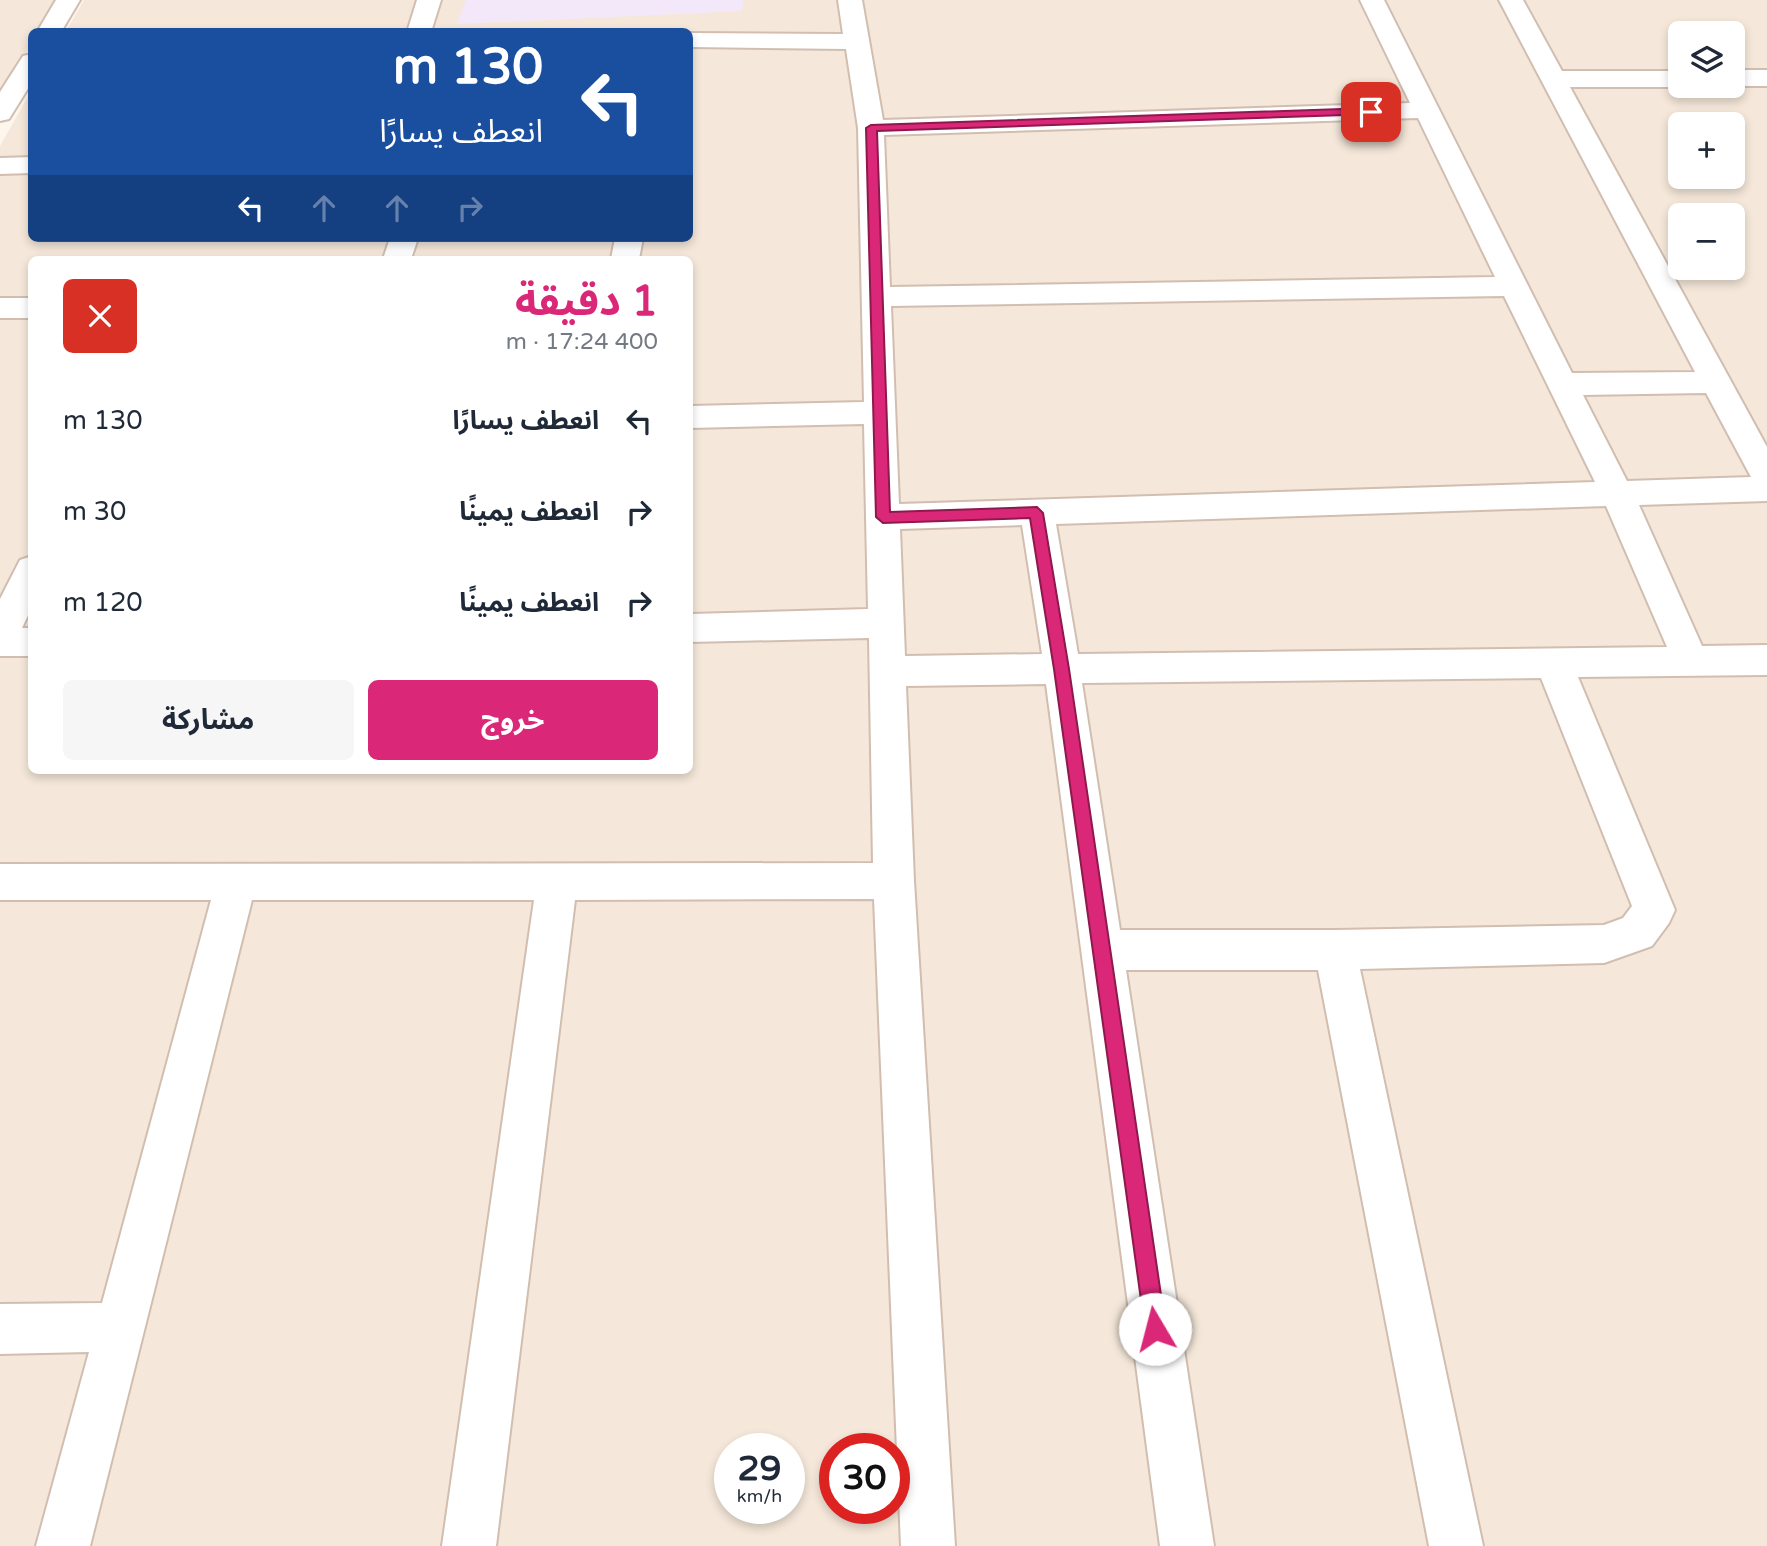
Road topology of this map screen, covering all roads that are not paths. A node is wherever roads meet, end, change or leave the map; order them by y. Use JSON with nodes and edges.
{"nodes":[{"id":1,"x":68,"y":0,"type":"edge"},
{"id":2,"x":429,"y":0,"type":"edge"},
{"id":3,"x":850,"y":0,"type":"edge"},
{"id":4,"x":1372,"y":0,"type":"edge"},
{"id":5,"x":1511,"y":0,"type":"edge"},
{"id":6,"x":51,"y":28,"type":"edge"},
{"id":7,"x":420,"y":28,"type":"edge"},
{"id":8,"x":693,"y":40,"type":"edge"},
{"id":9,"x":857,"y":42,"type":"junction"},
{"id":10,"x":28,"y":68,"type":"edge"},
{"id":11,"x":1553,"y":79,"type":"junction"},
{"id":12,"x":1668,"y":79,"type":"edge"},
{"id":13,"x":1745,"y":79,"type":"edge"},
{"id":14,"x":1765,"y":81,"type":"edge"},
{"id":15,"x":1426,"y":110,"type":"junction"},
{"id":16,"x":0,"y":113,"type":"edge"},
{"id":17,"x":871,"y":128,"type":"junction"},
{"id":18,"x":28,"y":165,"type":"edge"},
{"id":19,"x":0,"y":166,"type":"edge"},
{"id":20,"x":1514,"y":286,"type":"junction"},
{"id":21,"x":876,"y":297,"type":"junction"},
{"id":22,"x":0,"y":308,"type":"edge"},
{"id":23,"x":28,"y":308,"type":"edge"},
{"id":24,"x":1716,"y":382,"type":"junction"},
{"id":25,"x":1564,"y":384,"type":"junction"},
{"id":26,"x":880,"y":413,"type":"junction"},
{"id":27,"x":693,"y":417,"type":"edge"},
{"id":28,"x":1759,"y":447,"type":"edge"},
{"id":29,"x":1767,"y":477,"type":"edge"},
{"id":30,"x":1767,"y":489,"type":"edge"},
{"id":31,"x":1618,"y":494,"type":"junction"},
{"id":32,"x":1037,"y":513,"type":"junction"},
{"id":33,"x":883,"y":517,"type":"junction"},
{"id":34,"x":28,"y":577,"type":"edge"},
{"id":35,"x":886,"y":623,"type":"junction"},
{"id":36,"x":693,"y":628,"type":"edge"},
{"id":37,"x":0,"y":636,"type":"edge"},
{"id":38,"x":0,"y":642,"type":"edge"},
{"id":39,"x":28,"y":642,"type":"edge"},
{"id":40,"x":1767,"y":660,"type":"edge"},
{"id":41,"x":1553,"y":661,"type":"junction"},
{"id":42,"x":1690,"y":661,"type":"junction"},
{"id":43,"x":1062,"y":669,"type":"junction"},
{"id":44,"x":887,"y":671,"type":"junction"},
{"id":45,"x":236,"y":881,"type":"junction"},
{"id":46,"x":557,"y":881,"type":"junction"},
{"id":47,"x":894,"y":881,"type":"junction"},
{"id":48,"x":0,"y":882,"type":"edge"},
{"id":49,"x":1100,"y":950,"type":"junction"},
{"id":50,"x":1335,"y":950,"type":"junction"},
{"id":51,"x":122,"y":1327,"type":"junction"},
{"id":52,"x":0,"y":1329,"type":"edge"},
{"id":53,"x":63,"y":1546,"type":"edge"},
{"id":54,"x":470,"y":1546,"type":"edge"},
{"id":55,"x":928,"y":1546,"type":"edge"},
{"id":56,"x":1187,"y":1546,"type":"edge"},
{"id":57,"x":1455,"y":1546,"type":"edge"}],
"edges":[{"from":1,"to":6,"type":"street"},
{"from":2,"to":7,"type":"street"},
{"from":3,"to":9,"type":"street"},
{"from":4,"to":15,"type":"street"},
{"from":5,"to":11,"type":"street"},
{"from":8,"to":9,"type":"street"},
{"from":9,"to":17,"type":"street"},
{"from":10,"to":16,"type":"street"},
{"from":11,"to":12,"type":"street"},
{"from":11,"to":24,"type":"street"},
{"from":13,"to":14,"type":"street"},
{"from":15,"to":17,"type":"street"},
{"from":15,"to":20,"type":"street"},
{"from":17,"to":21,"type":"street"},
{"from":18,"to":19,"type":"street"},
{"from":20,"to":21,"type":"street"},
{"from":20,"to":25,"type":"street"},
{"from":21,"to":26,"type":"street"},
{"from":22,"to":23,"type":"street"},
{"from":24,"to":25,"type":"street"},
{"from":24,"to":28,"type":"street"},
{"from":25,"to":31,"type":"street"},
{"from":26,"to":27,"type":"street"},
{"from":26,"to":33,"type":"street"},
{"from":28,"to":29,"type":"street"},
{"from":30,"to":31,"type":"street"},
{"from":31,"to":32,"type":"street"},
{"from":31,"to":42,"type":"street"},
{"from":32,"to":33,"type":"street"},
{"from":32,"to":43,"type":"street"},
{"from":33,"to":35,"type":"street"},
{"from":34,"to":37,"type":"street"},
{"from":35,"to":36,"type":"street"},
{"from":35,"to":44,"type":"street"},
{"from":38,"to":39,"type":"street"},
{"from":40,"to":42,"type":"street"},
{"from":41,"to":42,"type":"street"},
{"from":41,"to":43,"type":"street"},
{"from":41,"to":50,"type":"street"},
{"from":43,"to":44,"type":"street"},
{"from":43,"to":49,"type":"street"},
{"from":44,"to":47,"type":"street"},
{"from":45,"to":46,"type":"street"},
{"from":45,"to":48,"type":"street"},
{"from":45,"to":51,"type":"street"},
{"from":46,"to":47,"type":"street"},
{"from":46,"to":54,"type":"street"},
{"from":47,"to":55,"type":"street"},
{"from":49,"to":50,"type":"street"},
{"from":49,"to":56,"type":"street"},
{"from":50,"to":57,"type":"street"},
{"from":51,"to":52,"type":"street"},
{"from":51,"to":53,"type":"street"}]}
